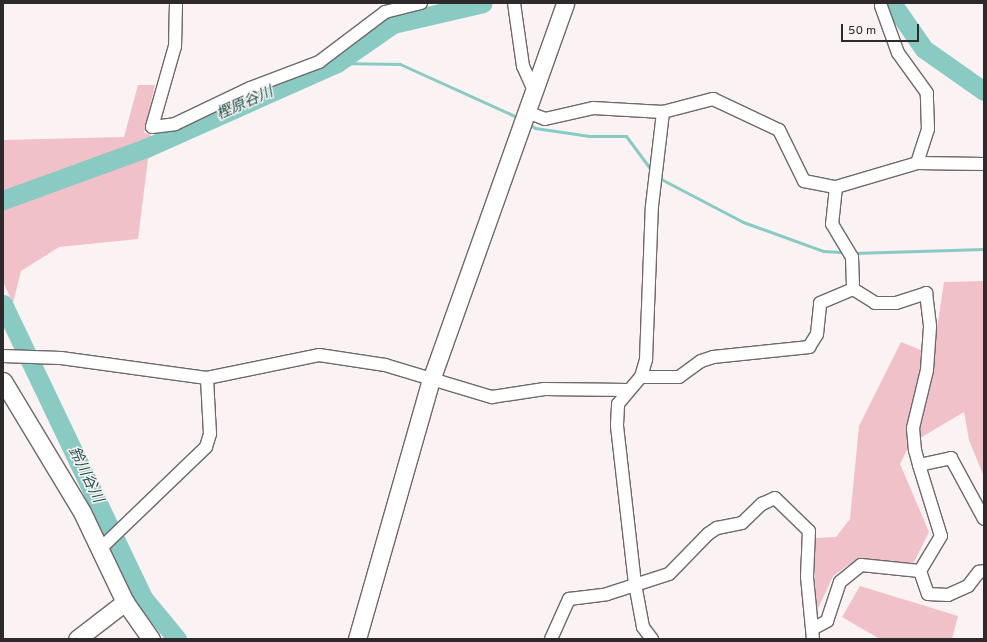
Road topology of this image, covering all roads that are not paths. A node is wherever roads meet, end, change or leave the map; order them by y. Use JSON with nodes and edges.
{"nodes":[{"id":1,"x":176,"y":3,"type":"edge"},
{"id":2,"x":421,"y":3,"type":"edge"},
{"id":3,"x":514,"y":3,"type":"edge"},
{"id":4,"x":565,"y":3,"type":"edge"},
{"id":5,"x":881,"y":6,"type":"dead end"},
{"id":6,"x":534,"y":91,"type":"junction"},
{"id":7,"x":663,"y":112,"type":"junction"},
{"id":8,"x":525,"y":118,"type":"junction"},
{"id":9,"x":917,"y":163,"type":"junction"},
{"id":10,"x":984,"y":164,"type":"edge"},
{"id":11,"x":836,"y":187,"type":"junction"},
{"id":12,"x":853,"y":289,"type":"junction"},
{"id":13,"x":3,"y":356,"type":"edge"},
{"id":14,"x":641,"y":377,"type":"junction"},
{"id":15,"x":207,"y":378,"type":"junction"},
{"id":16,"x":431,"y":380,"type":"junction"},
{"id":17,"x":3,"y":381,"type":"edge"},
{"id":18,"x":628,"y":390,"type":"junction"},
{"id":19,"x":919,"y":465,"type":"junction"},
{"id":20,"x":984,"y":519,"type":"edge"},
{"id":21,"x":103,"y":546,"type":"junction"},
{"id":22,"x":920,"y":571,"type":"junction"},
{"id":23,"x":984,"y":571,"type":"edge"},
{"id":24,"x":635,"y":584,"type":"junction"},
{"id":25,"x":125,"y":602,"type":"junction"},
{"id":26,"x":813,"y":634,"type":"edge"},
{"id":27,"x":77,"y":639,"type":"edge"},
{"id":28,"x":151,"y":639,"type":"edge"},
{"id":29,"x":357,"y":639,"type":"edge"},
{"id":30,"x":551,"y":639,"type":"edge"},
{"id":31,"x":652,"y":639,"type":"edge"}],
"edges":[{"from":1,"to":2,"type":"street"},
{"from":3,"to":6,"type":"street"},
{"from":4,"to":6,"type":"street"},
{"from":5,"to":9,"type":"street"},
{"from":6,"to":8,"type":"street"},
{"from":7,"to":8,"type":"street"},
{"from":7,"to":11,"type":"street"},
{"from":7,"to":14,"type":"street"},
{"from":8,"to":16,"type":"street"},
{"from":9,"to":10,"type":"street"},
{"from":9,"to":11,"type":"street"},
{"from":11,"to":12,"type":"street"},
{"from":12,"to":14,"type":"street"},
{"from":12,"to":19,"type":"street"},
{"from":13,"to":15,"type":"street"},
{"from":14,"to":18,"type":"street"},
{"from":15,"to":16,"type":"street"},
{"from":15,"to":21,"type":"street"},
{"from":16,"to":18,"type":"street"},
{"from":16,"to":29,"type":"street"},
{"from":17,"to":21,"type":"street"},
{"from":18,"to":24,"type":"street"},
{"from":19,"to":20,"type":"street"},
{"from":19,"to":22,"type":"street"},
{"from":21,"to":25,"type":"street"},
{"from":22,"to":23,"type":"street"},
{"from":22,"to":26,"type":"street"},
{"from":24,"to":26,"type":"street"},
{"from":24,"to":30,"type":"street"},
{"from":24,"to":31,"type":"street"},
{"from":25,"to":27,"type":"street"},
{"from":25,"to":28,"type":"street"}]}
